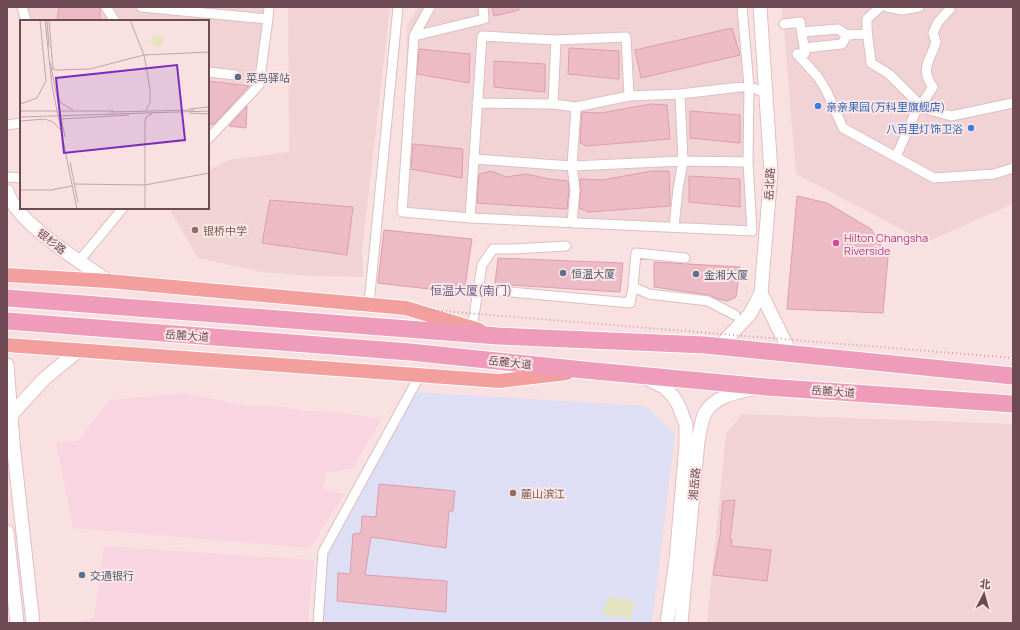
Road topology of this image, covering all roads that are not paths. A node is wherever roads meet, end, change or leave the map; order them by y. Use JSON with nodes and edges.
{"nodes":[{"id":1,"x":22,"y":7,"type":"edge"},
{"id":2,"x":106,"y":7,"type":"edge"},
{"id":3,"x":141,"y":7,"type":"edge"},
{"id":4,"x":269,"y":7,"type":"edge"},
{"id":5,"x":398,"y":7,"type":"edge"},
{"id":6,"x":430,"y":7,"type":"edge"},
{"id":7,"x":483,"y":7,"type":"edge"},
{"id":8,"x":742,"y":7,"type":"edge"},
{"id":9,"x":760,"y":7,"type":"edge"},
{"id":10,"x":880,"y":7,"type":"edge"},
{"id":11,"x":887,"y":7,"type":"edge"},
{"id":12,"x":919,"y":7,"type":"edge"},
{"id":13,"x":950,"y":7,"type":"edge"},
{"id":14,"x":268,"y":19,"type":"junction"},
{"id":15,"x":26,"y":20,"type":"edge"},
{"id":16,"x":114,"y":20,"type":"edge"},
{"id":17,"x":784,"y":24,"type":"dead end"},
{"id":18,"x":802,"y":32,"type":"junction"},
{"id":19,"x":866,"y":34,"type":"junction"},
{"id":20,"x":847,"y":35,"type":"junction"},
{"id":21,"x":414,"y":36,"type":"junction"},
{"id":22,"x":556,"y":40,"type":"junction"},
{"id":23,"x":804,"y":48,"type":"junction"},
{"id":24,"x":209,"y":72,"type":"edge"},
{"id":25,"x":235,"y":75,"type":"dead end"},
{"id":26,"x":749,"y":86,"type":"junction"},
{"id":27,"x":765,"y":93,"type":"junction"},
{"id":28,"x":680,"y":94,"type":"junction"},
{"id":29,"x":629,"y":96,"type":"junction"},
{"id":30,"x":478,"y":103,"type":"junction"},
{"id":31,"x":1013,"y":103,"type":"edge"},
{"id":32,"x":553,"y":104,"type":"junction"},
{"id":33,"x":576,"y":107,"type":"junction"},
{"id":34,"x":918,"y":107,"type":"junction"},
{"id":35,"x":20,"y":123,"type":"edge"},
{"id":36,"x":7,"y":126,"type":"edge"},
{"id":37,"x":209,"y":138,"type":"edge"},
{"id":38,"x":896,"y":157,"type":"junction"},
{"id":39,"x":474,"y":159,"type":"junction"},
{"id":40,"x":683,"y":161,"type":"junction"},
{"id":41,"x":748,"y":162,"type":"junction"},
{"id":42,"x":572,"y":166,"type":"junction"},
{"id":43,"x":1013,"y":168,"type":"edge"},
{"id":44,"x":7,"y":177,"type":"edge"},
{"id":45,"x":20,"y":178,"type":"edge"},
{"id":46,"x":7,"y":191,"type":"edge"},
{"id":47,"x":122,"y":209,"type":"edge"},
{"id":48,"x":470,"y":218,"type":"junction"},
{"id":49,"x":572,"y":223,"type":"junction"},
{"id":50,"x":674,"y":227,"type":"junction"},
{"id":51,"x":566,"y":246,"type":"dead end"},
{"id":52,"x":685,"y":258,"type":"dead end"},
{"id":53,"x":79,"y":261,"type":"junction"},
{"id":54,"x":7,"y":275,"type":"edge"},
{"id":55,"x":108,"y":281,"type":"junction"},
{"id":56,"x":633,"y":286,"type":"junction"},
{"id":57,"x":478,"y":289,"type":"junction"},
{"id":58,"x":761,"y":293,"type":"junction"},
{"id":59,"x":7,"y":298,"type":"edge"},
{"id":60,"x":369,"y":304,"type":"junction"},
{"id":61,"x":735,"y":315,"type":"dead end"},
{"id":62,"x":7,"y":321,"type":"edge"},
{"id":63,"x":472,"y":328,"type":"junction"},
{"id":64,"x":498,"y":336,"type":"junction"},
{"id":65,"x":7,"y":345,"type":"edge"},
{"id":66,"x":719,"y":347,"type":"junction"},
{"id":67,"x":78,"y":350,"type":"junction"},
{"id":68,"x":791,"y":354,"type":"junction"},
{"id":69,"x":7,"y":365,"type":"edge"},
{"id":70,"x":584,"y":370,"type":"junction"},
{"id":71,"x":420,"y":375,"type":"junction"},
{"id":72,"x":638,"y":375,"type":"junction"},
{"id":73,"x":1013,"y":376,"type":"edge"},
{"id":74,"x":766,"y":387,"type":"junction"},
{"id":75,"x":1013,"y":404,"type":"edge"},
{"id":76,"x":10,"y":416,"type":"junction"},
{"id":77,"x":7,"y":532,"type":"edge"},
{"id":78,"x":17,"y":623,"type":"edge"},
{"id":79,"x":33,"y":623,"type":"edge"},
{"id":80,"x":318,"y":623,"type":"edge"},
{"id":81,"x":667,"y":623,"type":"edge"},
{"id":82,"x":681,"y":623,"type":"edge"}],
"edges":[{"from":1,"to":15,"type":"street"},
{"from":2,"to":16,"type":"street"},
{"from":3,"to":14,"type":"street"},
{"from":4,"to":14,"type":"street"},
{"from":5,"to":60,"type":"street"},
{"from":6,"to":21,"type":"street"},
{"from":7,"to":21,"type":"street"},
{"from":8,"to":26,"type":"street"},
{"from":9,"to":27,"type":"main road","name":"岳北路"},
{"from":10,"to":19,"type":"street"},
{"from":11,"to":12,"type":"street"},
{"from":13,"to":34,"type":"street"},
{"from":14,"to":37,"type":"street"},
{"from":17,"to":18,"type":"street"},
{"from":18,"to":20,"type":"street"},
{"from":18,"to":23,"type":"street"},
{"from":19,"to":20,"type":"street"},
{"from":19,"to":34,"type":"street"},
{"from":20,"to":23,"type":"street"},
{"from":21,"to":48,"type":"street"},
{"from":22,"to":29,"type":"street"},
{"from":22,"to":30,"type":"street"},
{"from":22,"to":32,"type":"street"},
{"from":23,"to":38,"type":"street"},
{"from":24,"to":25,"type":"street"},
{"from":26,"to":27,"type":"street"},
{"from":26,"to":28,"type":"street"},
{"from":26,"to":41,"type":"street"},
{"from":27,"to":58,"type":"main road","name":"岳北路"},
{"from":28,"to":29,"type":"street"},
{"from":28,"to":40,"type":"street"},
{"from":29,"to":33,"type":"street"},
{"from":30,"to":32,"type":"street"},
{"from":30,"to":39,"type":"street"},
{"from":31,"to":34,"type":"street"},
{"from":32,"to":33,"type":"street"},
{"from":33,"to":42,"type":"street"},
{"from":34,"to":38,"type":"street"},
{"from":35,"to":36,"type":"street"},
{"from":38,"to":43,"type":"street"},
{"from":39,"to":42,"type":"street"},
{"from":39,"to":48,"type":"street"},
{"from":40,"to":41,"type":"street"},
{"from":40,"to":42,"type":"street"},
{"from":40,"to":50,"type":"street"},
{"from":41,"to":50,"type":"street"},
{"from":42,"to":49,"type":"street"},
{"from":44,"to":45,"type":"street"},
{"from":46,"to":53,"type":"main road","name":"银杉路"},
{"from":47,"to":53,"type":"street"},
{"from":48,"to":49,"type":"street"},
{"from":49,"to":50,"type":"street"},
{"from":51,"to":57,"type":"street"},
{"from":52,"to":56,"type":"street"},
{"from":53,"to":55,"type":"main road","name":"银杉路"},
{"from":54,"to":55,"type":"main road"},
{"from":55,"to":60,"type":"main road"},
{"from":56,"to":57,"type":"street"},
{"from":56,"to":61,"type":"street"},
{"from":57,"to":63,"type":"street"},
{"from":58,"to":66,"type":"main road","name":"岳北路"},
{"from":58,"to":68,"type":"main road"},
{"from":59,"to":64,"type":"highway","name":"岳麓大道"},
{"from":60,"to":63,"type":"main road"},
{"from":62,"to":70,"type":"highway","name":"岳麓大道"},
{"from":63,"to":64,"type":"main road"},
{"from":64,"to":66,"type":"highway","name":"岳麓大道"},
{"from":65,"to":67,"type":"main road"},
{"from":66,"to":68,"type":"highway","name":"岳麓大道"},
{"from":67,"to":71,"type":"main road"},
{"from":67,"to":76,"type":"main road"},
{"from":68,"to":73,"type":"highway","name":"岳麓大道"},
{"from":69,"to":76,"type":"main road"},
{"from":70,"to":71,"type":"main road"},
{"from":70,"to":72,"type":"highway","name":"岳麓大道"},
{"from":71,"to":80,"type":"street"},
{"from":72,"to":74,"type":"highway","name":"岳麓大道"},
{"from":72,"to":81,"type":"main road","name":"湘岳路"},
{"from":74,"to":75,"type":"highway","name":"岳麓大道"},
{"from":74,"to":82,"type":"main road","name":"湘岳路"},
{"from":76,"to":79,"type":"main road"},
{"from":77,"to":78,"type":"main road"}]}
